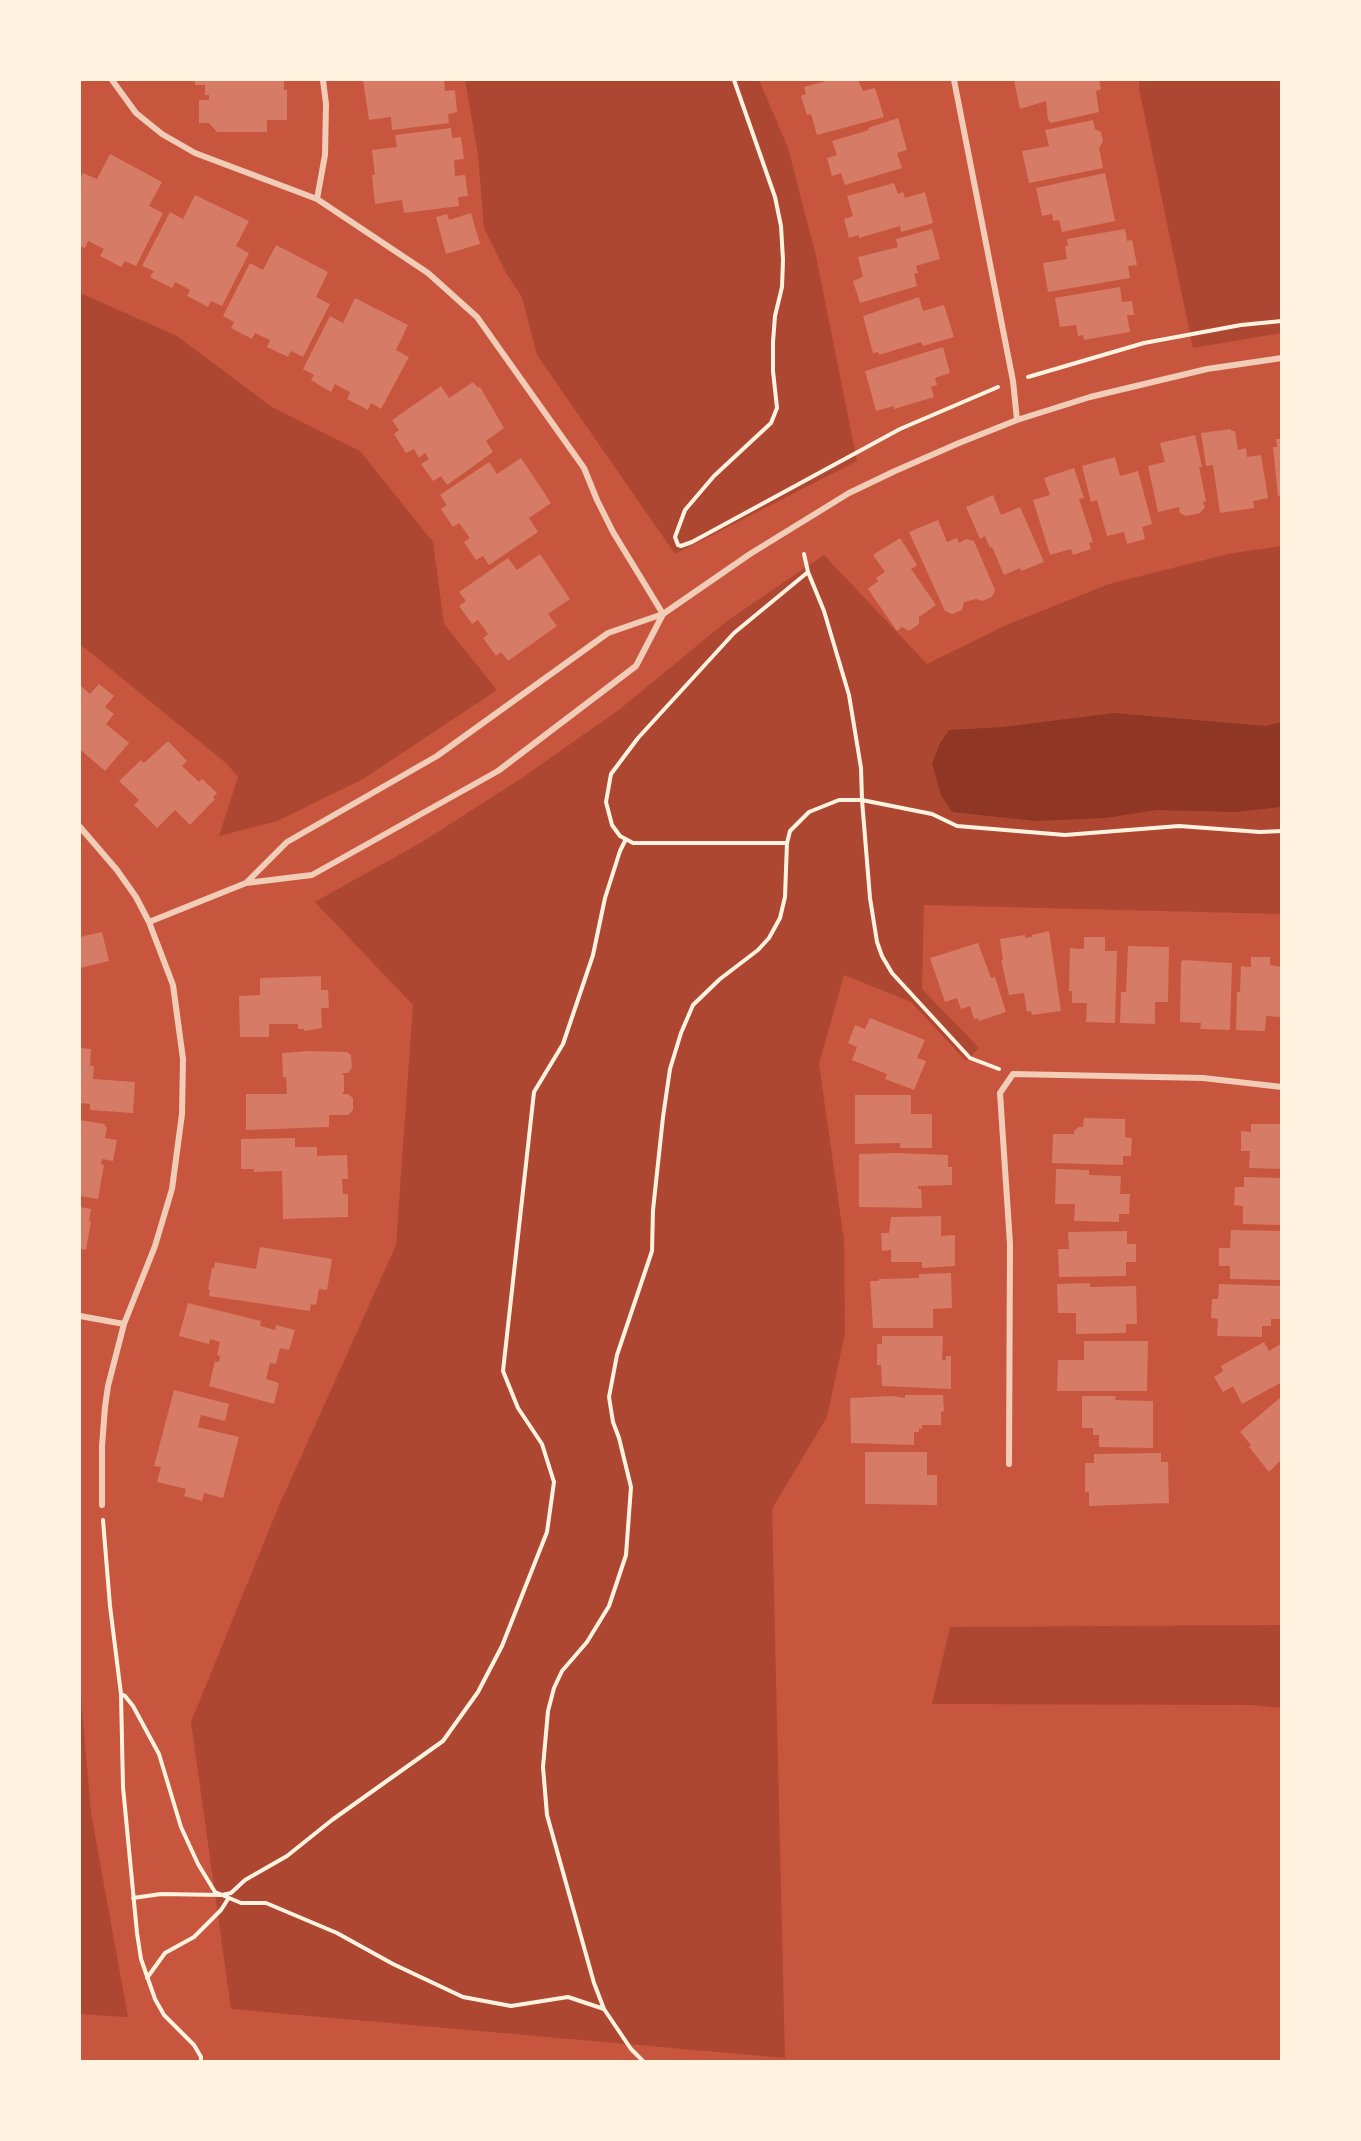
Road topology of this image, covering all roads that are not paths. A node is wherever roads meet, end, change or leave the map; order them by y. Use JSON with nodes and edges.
{"nodes":[{"id":1,"x":112,"y":80,"type":"edge"},
{"id":2,"x":322,"y":80,"type":"edge"},
{"id":3,"x":954,"y":80,"type":"edge"},
{"id":4,"x":317,"y":199,"type":"junction"},
{"id":5,"x":1281,"y":358,"type":"edge"},
{"id":6,"x":1017,"y":420,"type":"junction"},
{"id":7,"x":663,"y":615,"type":"junction"},
{"id":8,"x":80,"y":827,"type":"edge"},
{"id":9,"x":246,"y":883,"type":"junction"},
{"id":10,"x":149,"y":922,"type":"junction"},
{"id":11,"x":1281,"y":1087,"type":"edge"},
{"id":12,"x":80,"y":1316,"type":"edge"},
{"id":13,"x":124,"y":1324,"type":"junction"},
{"id":14,"x":1009,"y":1464,"type":"dead end"},
{"id":15,"x":102,"y":1505,"type":"road end"}],
"edges":[{"from":1,"to":4,"type":"street"},
{"from":2,"to":4,"type":"street"},
{"from":3,"to":6,"type":"street"},
{"from":4,"to":7,"type":"street"},
{"from":5,"to":6,"type":"street"},
{"from":6,"to":7,"type":"street"},
{"from":7,"to":9,"type":"street"},
{"from":7,"to":9,"type":"street"},
{"from":8,"to":10,"type":"street"},
{"from":9,"to":10,"type":"street"},
{"from":10,"to":13,"type":"street"},
{"from":11,"to":14,"type":"street"},
{"from":12,"to":13,"type":"street"},
{"from":13,"to":15,"type":"street"}]}
